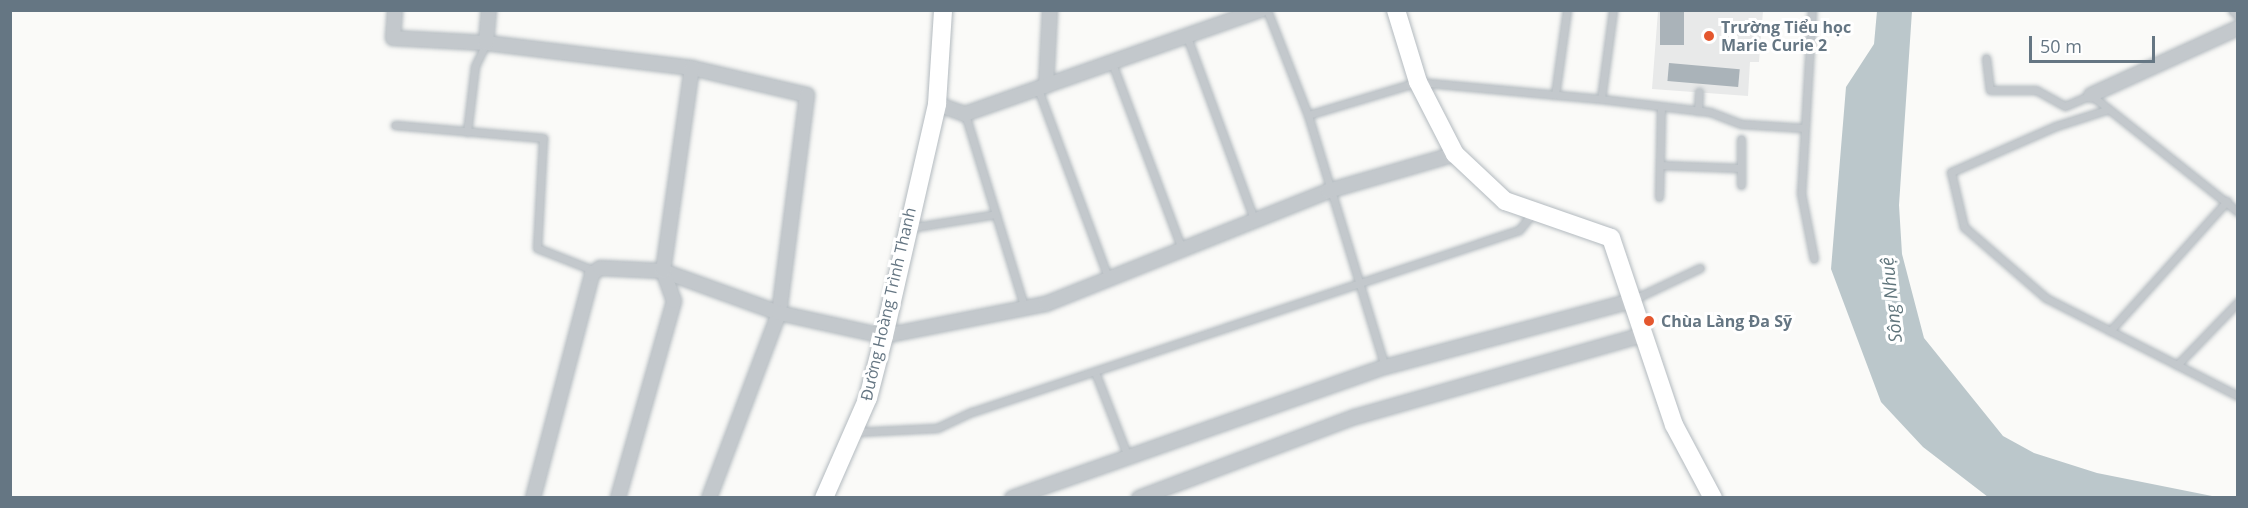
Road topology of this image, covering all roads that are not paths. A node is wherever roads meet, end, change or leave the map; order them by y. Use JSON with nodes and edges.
{"nodes":[{"id":1,"x":395,"y":10,"type":"edge"},
{"id":2,"x":489,"y":10,"type":"edge"},
{"id":3,"x":943,"y":10,"type":"edge"},
{"id":4,"x":1050,"y":10,"type":"edge"},
{"id":5,"x":1261,"y":10,"type":"edge"},
{"id":6,"x":1267,"y":10,"type":"edge"},
{"id":7,"x":1396,"y":10,"type":"edge"},
{"id":8,"x":1567,"y":10,"type":"edge"},
{"id":9,"x":1613,"y":10,"type":"edge"},
{"id":10,"x":1812,"y":10,"type":"edge"},
{"id":11,"x":2232,"y":10,"type":"edge"},
{"id":12,"x":2238,"y":16,"type":"edge"},
{"id":13,"x":2238,"y":28,"type":"edge"},
{"id":14,"x":1187,"y":37,"type":"junction"},
{"id":15,"x":486,"y":43,"type":"junction"},
{"id":16,"x":1986,"y":58,"type":"dead end"},
{"id":17,"x":1112,"y":63,"type":"junction"},
{"id":18,"x":692,"y":68,"type":"junction"},
{"id":19,"x":1418,"y":82,"type":"junction"},
{"id":20,"x":1042,"y":87,"type":"junction"},
{"id":21,"x":1700,"y":92,"type":"dead end"},
{"id":22,"x":1555,"y":95,"type":"junction"},
{"id":23,"x":2091,"y":95,"type":"junction"},
{"id":24,"x":1601,"y":99,"type":"junction"},
{"id":25,"x":937,"y":104,"type":"junction"},
{"id":26,"x":1661,"y":106,"type":"junction"},
{"id":27,"x":2106,"y":110,"type":"junction"},
{"id":28,"x":1698,"y":111,"type":"junction"},
{"id":29,"x":965,"y":114,"type":"junction"},
{"id":30,"x":1308,"y":116,"type":"junction"},
{"id":31,"x":395,"y":125,"type":"dead end"},
{"id":32,"x":1804,"y":128,"type":"junction"},
{"id":33,"x":467,"y":132,"type":"junction"},
{"id":34,"x":1741,"y":139,"type":"dead end"},
{"id":35,"x":1455,"y":154,"type":"junction"},
{"id":36,"x":1660,"y":165,"type":"junction"},
{"id":37,"x":1739,"y":168,"type":"junction"},
{"id":38,"x":1741,"y":185,"type":"dead end"},
{"id":39,"x":1328,"y":191,"type":"junction"},
{"id":40,"x":1659,"y":197,"type":"dead end"},
{"id":41,"x":2227,"y":201,"type":"junction"},
{"id":42,"x":2238,"y":212,"type":"edge"},
{"id":43,"x":1533,"y":213,"type":"junction"},
{"id":44,"x":996,"y":214,"type":"junction"},
{"id":45,"x":1254,"y":219,"type":"junction"},
{"id":46,"x":906,"y":229,"type":"junction"},
{"id":47,"x":1181,"y":247,"type":"junction"},
{"id":48,"x":1814,"y":260,"type":"dead end"},
{"id":49,"x":1700,"y":268,"type":"dead end"},
{"id":50,"x":595,"y":271,"type":"junction"},
{"id":51,"x":663,"y":272,"type":"junction"},
{"id":52,"x":1108,"y":277,"type":"junction"},
{"id":53,"x":1363,"y":283,"type":"junction"},
{"id":54,"x":1631,"y":301,"type":"junction"},
{"id":55,"x":2238,"y":303,"type":"edge"},
{"id":56,"x":1025,"y":309,"type":"junction"},
{"id":57,"x":779,"y":312,"type":"junction"},
{"id":58,"x":2110,"y":331,"type":"junction"},
{"id":59,"x":1643,"y":335,"type":"junction"},
{"id":60,"x":884,"y":336,"type":"junction"},
{"id":61,"x":2177,"y":365,"type":"junction"},
{"id":62,"x":1385,"y":367,"type":"junction"},
{"id":63,"x":1095,"y":372,"type":"junction"},
{"id":64,"x":2238,"y":396,"type":"edge"},
{"id":65,"x":854,"y":432,"type":"junction"},
{"id":66,"x":1129,"y":459,"type":"junction"},
{"id":67,"x":533,"y":498,"type":"edge"},
{"id":68,"x":618,"y":498,"type":"edge"},
{"id":69,"x":709,"y":498,"type":"edge"},
{"id":70,"x":824,"y":498,"type":"edge"},
{"id":71,"x":1012,"y":498,"type":"edge"},
{"id":72,"x":1139,"y":498,"type":"edge"},
{"id":73,"x":1713,"y":498,"type":"edge"}],
"edges":[{"from":1,"to":15,"type":"street"},
{"from":2,"to":15,"type":"street"},
{"from":3,"to":25,"type":"street","name":"Đường Hoàng Trình Thanh"},
{"from":4,"to":20,"type":"street"},
{"from":5,"to":14,"type":"street"},
{"from":6,"to":30,"type":"lane"},
{"from":7,"to":19,"type":"street"},
{"from":8,"to":22,"type":"lane"},
{"from":9,"to":24,"type":"lane"},
{"from":10,"to":32,"type":"lane"},
{"from":11,"to":12,"type":"lane"},
{"from":13,"to":23,"type":"street"},
{"from":14,"to":17,"type":"street"},
{"from":14,"to":45,"type":"lane"},
{"from":15,"to":18,"type":"street"},
{"from":15,"to":33,"type":"lane"},
{"from":16,"to":23,"type":"lane"},
{"from":17,"to":20,"type":"street"},
{"from":17,"to":47,"type":"lane"},
{"from":18,"to":51,"type":"street"},
{"from":18,"to":57,"type":"street"},
{"from":19,"to":22,"type":"lane"},
{"from":19,"to":30,"type":"lane"},
{"from":19,"to":35,"type":"street"},
{"from":20,"to":29,"type":"street"},
{"from":20,"to":52,"type":"lane"},
{"from":21,"to":28,"type":"lane"},
{"from":22,"to":24,"type":"lane"},
{"from":23,"to":27,"type":"lane"},
{"from":24,"to":26,"type":"lane"},
{"from":25,"to":29,"type":"street"},
{"from":25,"to":46,"type":"street","name":"Đường Hoàng Trình Thanh"},
{"from":26,"to":28,"type":"lane"},
{"from":26,"to":36,"type":"lane"},
{"from":27,"to":41,"type":"lane"},
{"from":27,"to":58,"type":"lane"},
{"from":28,"to":32,"type":"lane"},
{"from":29,"to":44,"type":"lane"},
{"from":30,"to":39,"type":"lane"},
{"from":31,"to":33,"type":"lane"},
{"from":32,"to":48,"type":"lane"},
{"from":33,"to":50,"type":"lane"},
{"from":34,"to":37,"type":"lane"},
{"from":35,"to":39,"type":"street"},
{"from":35,"to":43,"type":"street"},
{"from":36,"to":37,"type":"lane"},
{"from":36,"to":40,"type":"lane"},
{"from":37,"to":38,"type":"lane"},
{"from":39,"to":45,"type":"street"},
{"from":39,"to":53,"type":"lane"},
{"from":41,"to":42,"type":"lane"},
{"from":41,"to":58,"type":"lane"},
{"from":43,"to":53,"type":"lane"},
{"from":43,"to":54,"type":"street"},
{"from":44,"to":46,"type":"lane"},
{"from":44,"to":56,"type":"lane"},
{"from":45,"to":47,"type":"street"},
{"from":46,"to":60,"type":"street","name":"Đường Hoàng Trình Thanh"},
{"from":47,"to":52,"type":"street"},
{"from":49,"to":54,"type":"lane"},
{"from":50,"to":51,"type":"street"},
{"from":50,"to":67,"type":"street"},
{"from":51,"to":57,"type":"street"},
{"from":51,"to":68,"type":"street"},
{"from":52,"to":56,"type":"street"},
{"from":53,"to":62,"type":"lane"},
{"from":53,"to":63,"type":"lane"},
{"from":54,"to":59,"type":"street"},
{"from":54,"to":62,"type":"street"},
{"from":55,"to":61,"type":"lane"},
{"from":56,"to":60,"type":"street"},
{"from":57,"to":60,"type":"street"},
{"from":57,"to":69,"type":"street"},
{"from":58,"to":61,"type":"lane"},
{"from":59,"to":72,"type":"street"},
{"from":59,"to":73,"type":"street"},
{"from":60,"to":65,"type":"street","name":"Đường Hoàng Trình Thanh"},
{"from":61,"to":64,"type":"lane"},
{"from":62,"to":66,"type":"street"},
{"from":63,"to":65,"type":"lane"},
{"from":63,"to":66,"type":"lane"},
{"from":65,"to":70,"type":"street","name":"Đường Hoàng Trình Thanh"},
{"from":66,"to":71,"type":"street"}]}
